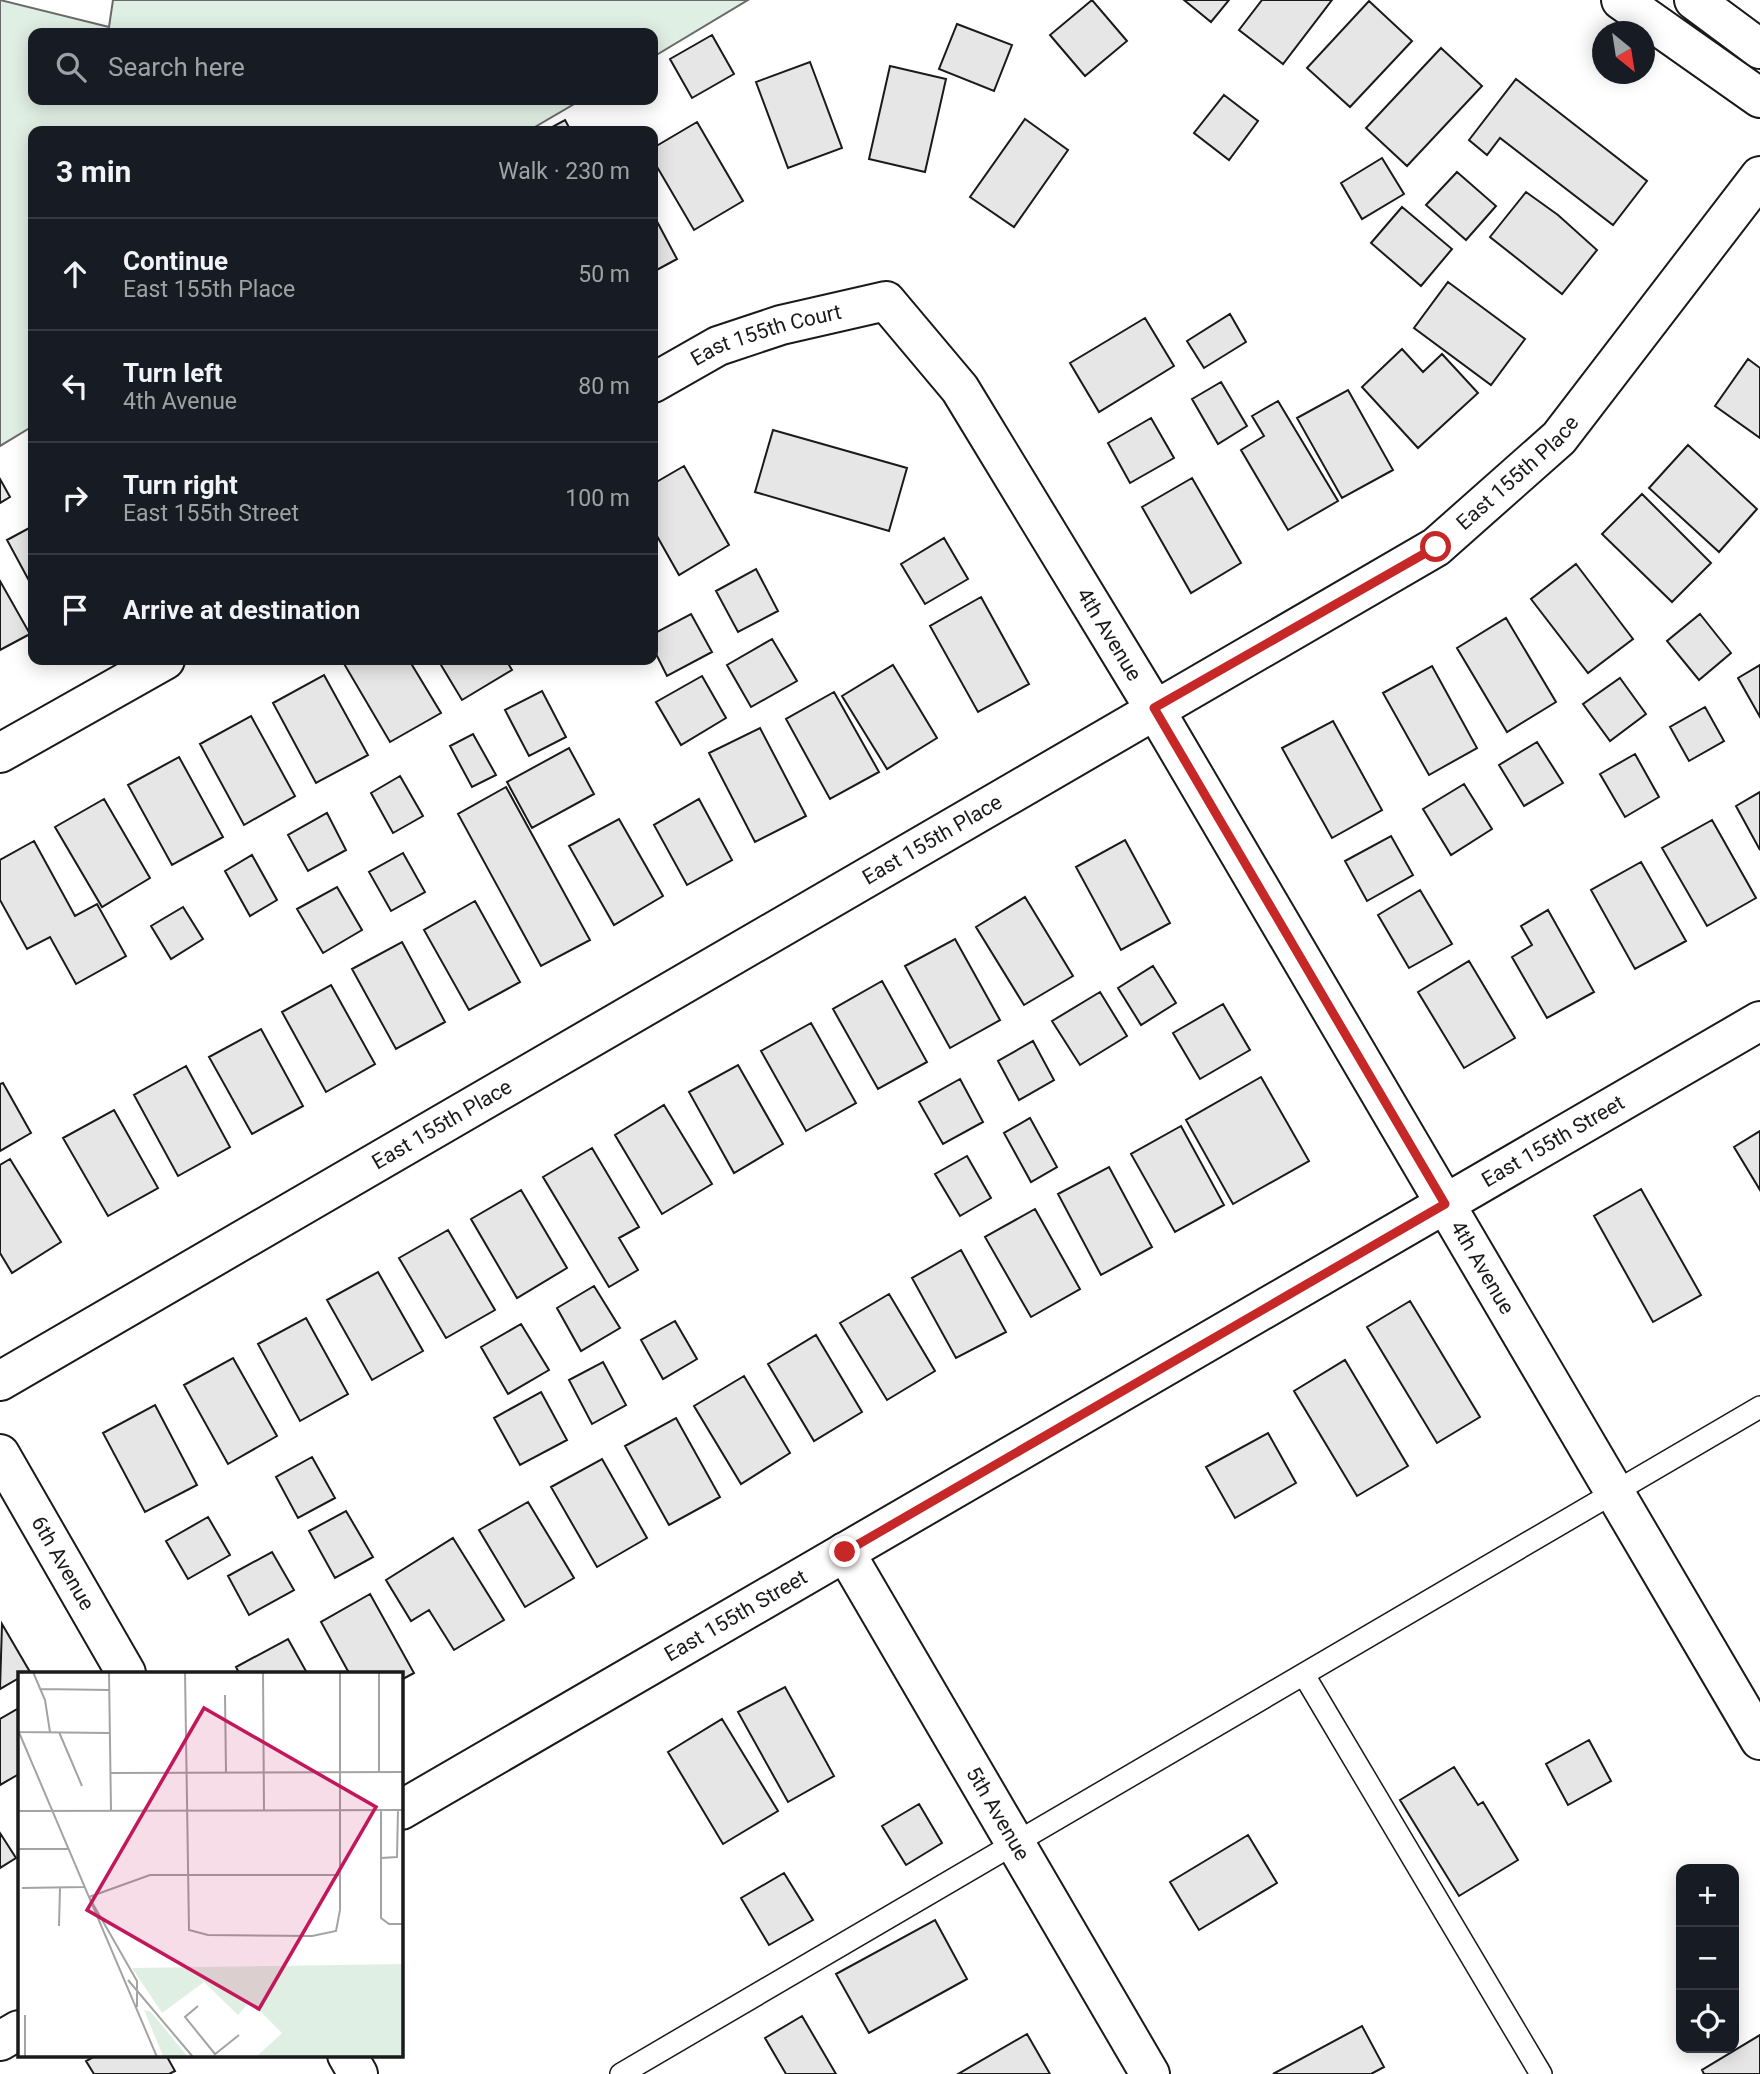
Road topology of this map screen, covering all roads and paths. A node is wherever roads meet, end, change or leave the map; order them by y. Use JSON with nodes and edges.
{"nodes":[{"id":1,"x":1621,"y":0,"type":"edge"},
{"id":2,"x":1694,"y":0,"type":"edge"},
{"id":3,"x":1760,"y":49,"type":"edge"},
{"id":4,"x":1760,"y":98,"type":"edge"},
{"id":5,"x":1760,"y":176,"type":"edge"},
{"id":6,"x":887,"y":301,"type":"joint"},
{"id":7,"x":658,"y":380,"type":"edge"},
{"id":8,"x":155,"y":665,"type":"edge"},
{"id":9,"x":1154,"y":708,"type":"junction"},
{"id":10,"x":0,"y":753,"type":"edge"},
{"id":11,"x":1760,"y":1021,"type":"edge"},
{"id":12,"x":1445,"y":1204,"type":"junction"},
{"id":13,"x":0,"y":1381,"type":"edge"},
{"id":14,"x":1760,"y":1407,"type":"edge"},
{"id":15,"x":0,"y":1454,"type":"edge"},
{"id":16,"x":1614,"y":1492,"type":"junction"},
{"id":17,"x":845,"y":1552,"type":"junction"},
{"id":18,"x":125,"y":1672,"type":"edge"},
{"id":19,"x":1304,"y":1675,"type":"junction"},
{"id":20,"x":1760,"y":1740,"type":"edge"},
{"id":21,"x":402,"y":1809,"type":"edge"},
{"id":22,"x":1015,"y":1844,"type":"junction"},
{"id":23,"x":18,"y":2030,"type":"edge"},
{"id":24,"x":0,"y":2040,"type":"edge"},
{"id":25,"x":348,"y":2056,"type":"edge"},
{"id":26,"x":358,"y":2074,"type":"edge"},
{"id":27,"x":621,"y":2074,"type":"edge"},
{"id":28,"x":1150,"y":2074,"type":"edge"},
{"id":29,"x":1541,"y":2074,"type":"edge"}],
"edges":[{"from":1,"to":4,"type":"street"},
{"from":2,"to":3,"type":"street"},
{"from":5,"to":9,"type":"street","name":"East 155th Place"},
{"from":6,"to":7,"type":"street","name":"East 155th Court"},
{"from":6,"to":9,"type":"street","name":"4th Avenue"},
{"from":8,"to":10,"type":"street"},
{"from":9,"to":12,"type":"street","name":"4th Avenue"},
{"from":9,"to":13,"type":"street","name":"East 155th Place"},
{"from":11,"to":12,"type":"street","name":"East 155th Street"},
{"from":12,"to":16,"type":"street","name":"4th Avenue"},
{"from":12,"to":17,"type":"street","name":"East 155th Street"},
{"from":14,"to":16,"type":"lane"},
{"from":15,"to":18,"type":"street","name":"6th Avenue"},
{"from":16,"to":19,"type":"lane"},
{"from":16,"to":20,"type":"street","name":"4th Avenue"},
{"from":17,"to":21,"type":"street","name":"East 155th Street"},
{"from":17,"to":22,"type":"street","name":"5th Avenue"},
{"from":19,"to":22,"type":"lane"},
{"from":19,"to":29,"type":"lane"},
{"from":22,"to":27,"type":"lane"},
{"from":22,"to":28,"type":"street","name":"5th Avenue"},
{"from":23,"to":24,"type":"street"},
{"from":25,"to":26,"type":"street"}]}
